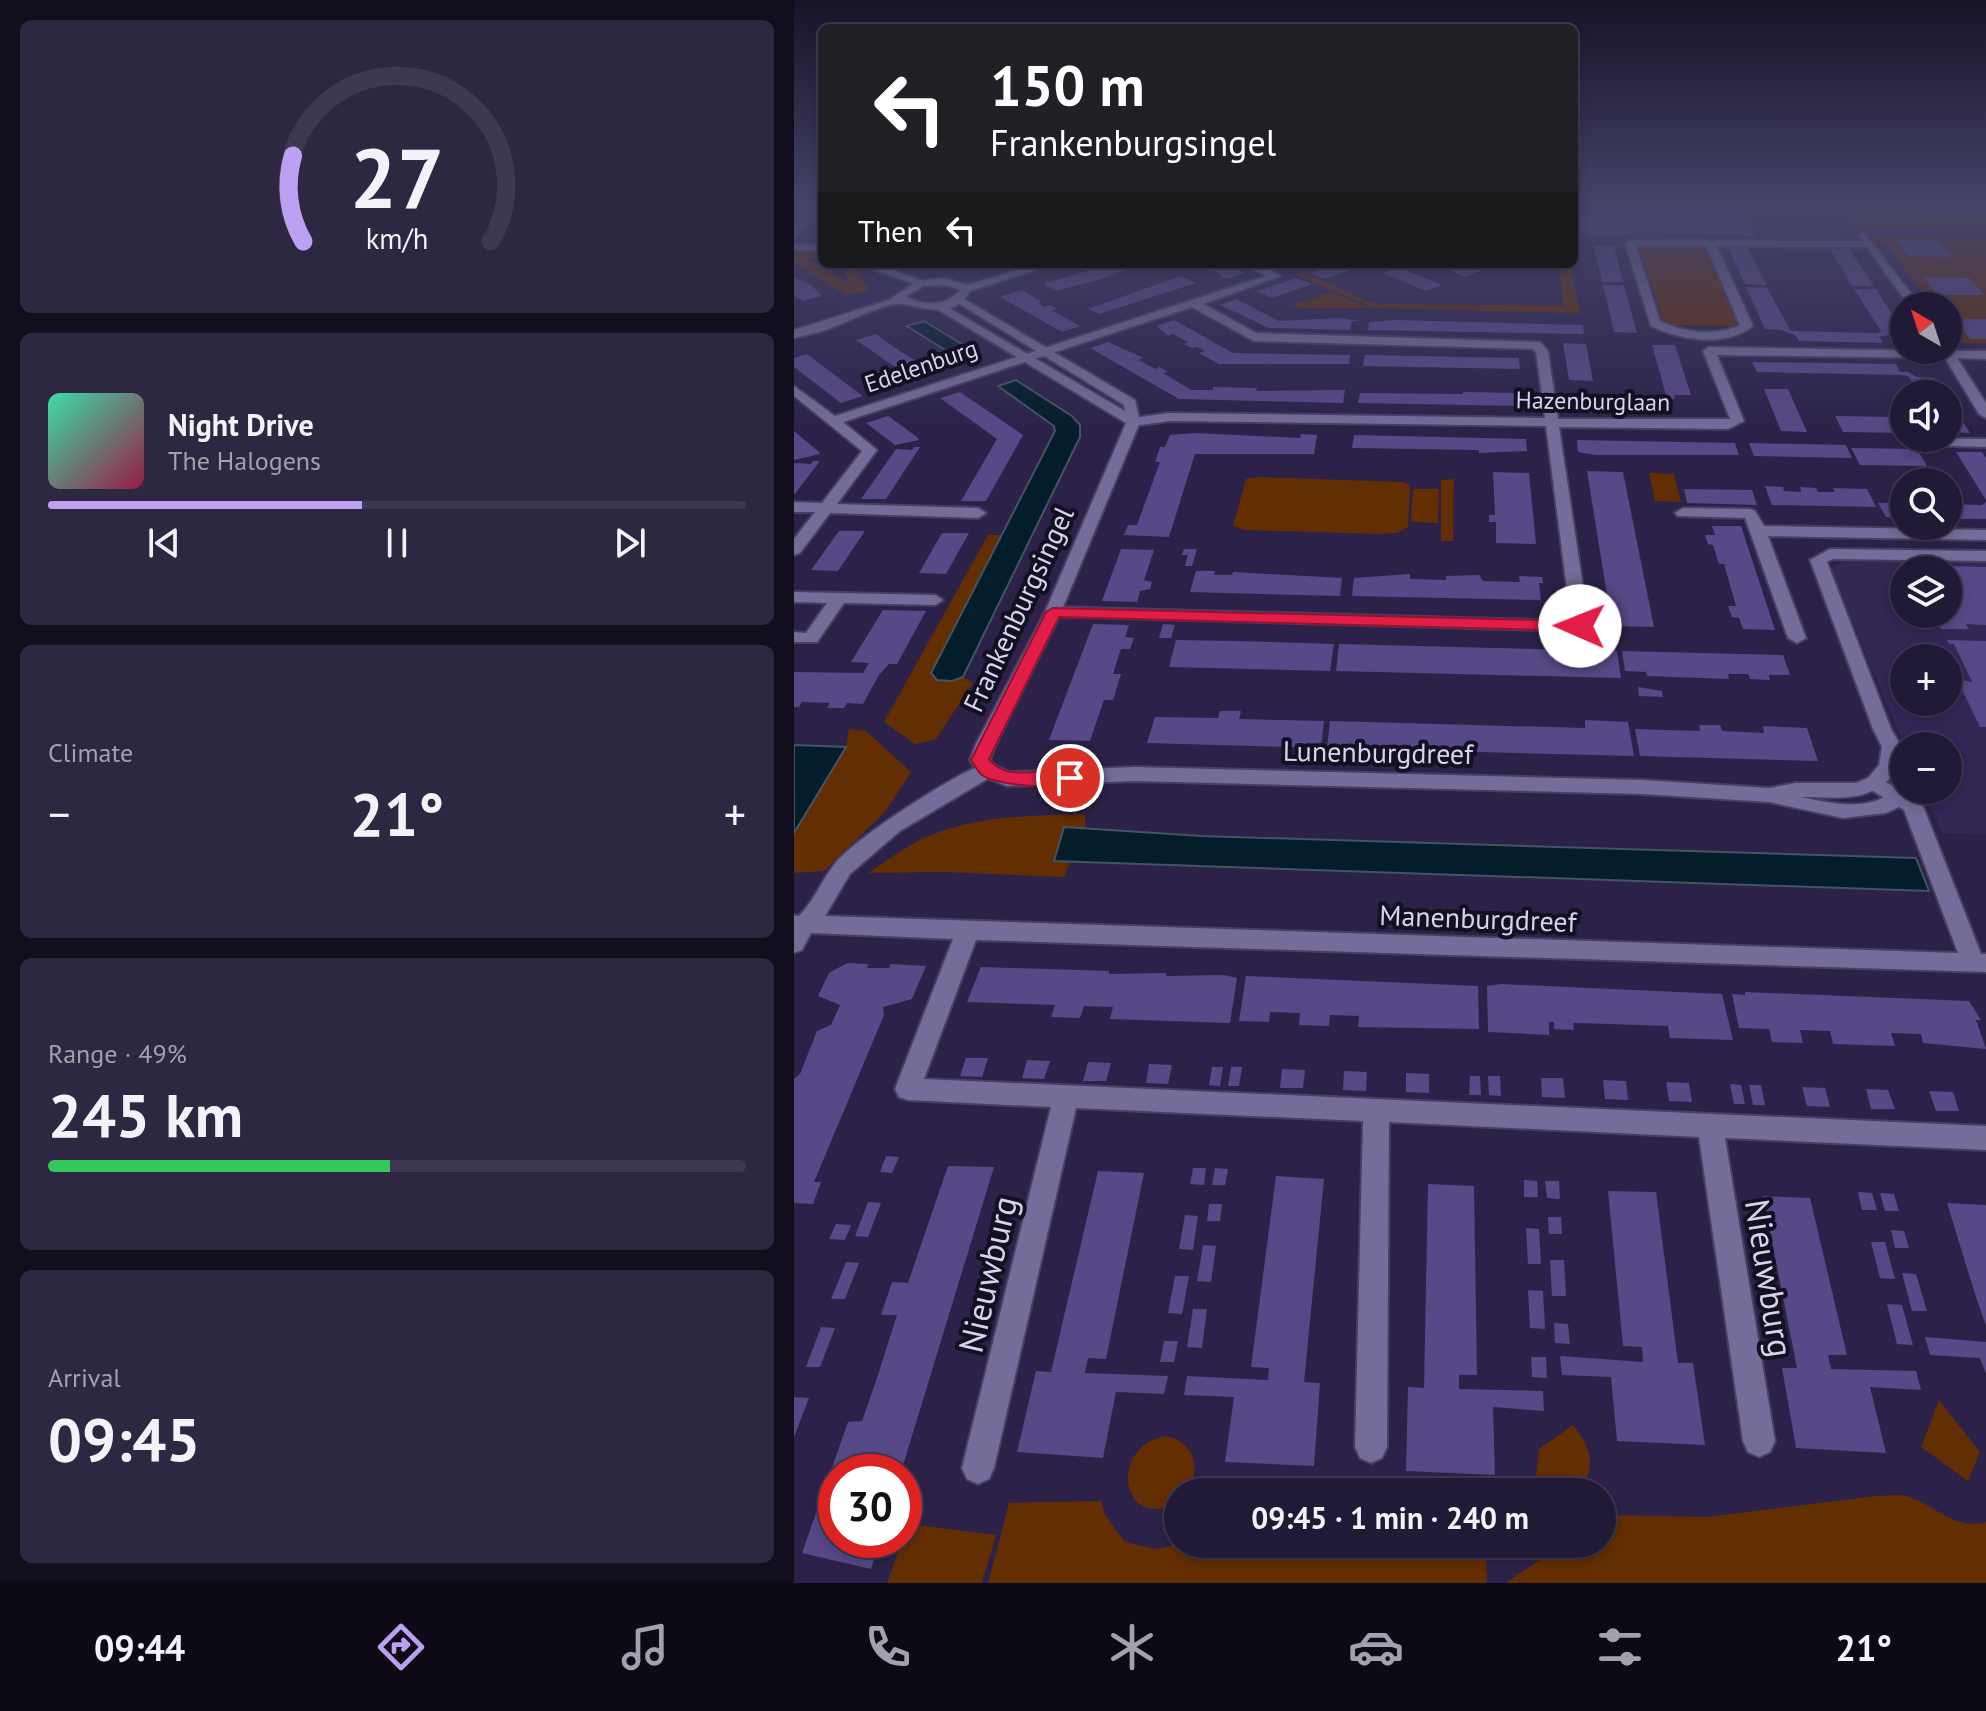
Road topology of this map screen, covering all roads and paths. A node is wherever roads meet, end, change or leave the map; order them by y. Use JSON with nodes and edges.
{"nodes":[{"id":1,"x":886,"y":283,"type":"edge"},
{"id":2,"x":922,"y":283,"type":"edge"},
{"id":3,"x":981,"y":283,"type":"edge"},
{"id":4,"x":988,"y":283,"type":"edge"},
{"id":5,"x":1255,"y":283,"type":"edge"},
{"id":6,"x":1642,"y":283,"type":"edge"},
{"id":7,"x":1728,"y":283,"type":"edge"},
{"id":8,"x":925,"y":284,"type":"junction"},
{"id":9,"x":961,"y":291,"type":"junction"},
{"id":10,"x":906,"y":298,"type":"junction"},
{"id":11,"x":1193,"y":303,"type":"junction"},
{"id":12,"x":938,"y":306,"type":"junction"},
{"id":13,"x":1704,"y":333,"type":"junction"},
{"id":14,"x":794,"y":334,"type":"edge"},
{"id":15,"x":1043,"y":351,"type":"junction"},
{"id":16,"x":1709,"y":351,"type":"junction"},
{"id":17,"x":1890,"y":352,"type":"edge"},
{"id":18,"x":1962,"y":353,"type":"edge"},
{"id":19,"x":1986,"y":355,"type":"edge"},
{"id":20,"x":1024,"y":357,"type":"junction"},
{"id":21,"x":1955,"y":364,"type":"edge"},
{"id":22,"x":794,"y":390,"type":"edge"},
{"id":23,"x":1986,"y":414,"type":"edge"},
{"id":24,"x":833,"y":421,"type":"junction"},
{"id":25,"x":1133,"y":422,"type":"junction"},
{"id":26,"x":1550,"y":423,"type":"junction"},
{"id":27,"x":1962,"y":442,"type":"edge"},
{"id":28,"x":1986,"y":443,"type":"edge"},
{"id":29,"x":794,"y":507,"type":"edge"},
{"id":30,"x":825,"y":507,"type":"junction"},
{"id":31,"x":978,"y":513,"type":"dead end"},
{"id":32,"x":1683,"y":513,"type":"dead end"},
{"id":33,"x":1759,"y":531,"type":"junction"},
{"id":34,"x":1986,"y":535,"type":"edge"},
{"id":35,"x":794,"y":550,"type":"edge"},
{"id":36,"x":1986,"y":556,"type":"edge"},
{"id":37,"x":794,"y":597,"type":"edge"},
{"id":38,"x":839,"y":598,"type":"junction"},
{"id":39,"x":935,"y":600,"type":"dead end"},
{"id":40,"x":1053,"y":612,"type":"junction"},
{"id":41,"x":794,"y":637,"type":"edge"},
{"id":42,"x":1797,"y":638,"type":"dead end"},
{"id":43,"x":1890,"y":746,"type":"edge"},
{"id":44,"x":1890,"y":758,"type":"edge"},
{"id":45,"x":987,"y":770,"type":"junction"},
{"id":46,"x":1875,"y":783,"type":"junction"},
{"id":47,"x":1890,"y":790,"type":"edge"},
{"id":48,"x":1769,"y":795,"type":"junction"},
{"id":49,"x":1893,"y":804,"type":"edge"},
{"id":50,"x":1909,"y":804,"type":"edge"},
{"id":51,"x":968,"y":930,"type":"junction"},
{"id":52,"x":798,"y":931,"type":"edge"},
{"id":53,"x":1980,"y":962,"type":"edge"},
{"id":54,"x":1066,"y":1097,"type":"junction"},
{"id":55,"x":1376,"y":1111,"type":"junction"},
{"id":56,"x":1710,"y":1125,"type":"junction"},
{"id":57,"x":1986,"y":1138,"type":"edge"},
{"id":58,"x":1759,"y":1441,"type":"dead end"},
{"id":59,"x":1371,"y":1447,"type":"dead end"},
{"id":60,"x":978,"y":1468,"type":"dead end"}],
"edges":[{"from":1,"to":10,"type":"street"},
{"from":2,"to":8,"type":"street"},
{"from":3,"to":9,"type":"street"},
{"from":4,"to":9,"type":"street"},
{"from":5,"to":11,"type":"street","name":"Edelenburg"},
{"from":6,"to":13,"type":"street"},
{"from":7,"to":13,"type":"street"},
{"from":8,"to":9,"type":"street"},
{"from":8,"to":10,"type":"street"},
{"from":9,"to":12,"type":"street"},
{"from":9,"to":15,"type":"street"},
{"from":10,"to":12,"type":"street"},
{"from":10,"to":14,"type":"street"},
{"from":11,"to":15,"type":"street","name":"Edelenburg"},
{"from":11,"to":26,"type":"street"},
{"from":12,"to":20,"type":"street"},
{"from":13,"to":16,"type":"street"},
{"from":15,"to":20,"type":"street","name":"Edelenburg"},
{"from":15,"to":25,"type":"street"},
{"from":16,"to":17,"type":"street"},
{"from":16,"to":26,"type":"street","name":"Hazenburglaan"},
{"from":18,"to":19,"type":"street"},
{"from":20,"to":24,"type":"street","name":"Edelenburg"},
{"from":20,"to":25,"type":"street"},
{"from":21,"to":23,"type":"street"},
{"from":22,"to":24,"type":"street","name":"Edelenburg"},
{"from":24,"to":30,"type":"street","name":"Edelenburg"},
{"from":25,"to":26,"type":"street","name":"Hazenburglaan"},
{"from":25,"to":40,"type":"street","name":"Frankenburgsingel"},
{"from":26,"to":40,"type":"street"},
{"from":27,"to":28,"type":"street"},
{"from":29,"to":30,"type":"street"},
{"from":30,"to":31,"type":"street"},
{"from":30,"to":35,"type":"street","name":"Edelenburg"},
{"from":32,"to":33,"type":"street"},
{"from":33,"to":34,"type":"street"},
{"from":33,"to":42,"type":"street"},
{"from":36,"to":43,"type":"street"},
{"from":37,"to":38,"type":"street"},
{"from":38,"to":39,"type":"street"},
{"from":38,"to":41,"type":"street"},
{"from":40,"to":45,"type":"street","name":"Frankenburgsingel"},
{"from":44,"to":46,"type":"street"},
{"from":45,"to":48,"type":"street","name":"Lunenburgdreef"},
{"from":45,"to":52,"type":"street"},
{"from":46,"to":47,"type":"street"},
{"from":46,"to":48,"type":"street","name":"Lunenburgdreef"},
{"from":48,"to":49,"type":"street","name":"Lunenburgdreef"},
{"from":50,"to":53,"type":"street"},
{"from":51,"to":52,"type":"street","name":"Manenburgdreef"},
{"from":51,"to":53,"type":"street","name":"Manenburgdreef"},
{"from":51,"to":54,"type":"street"},
{"from":54,"to":55,"type":"street"},
{"from":54,"to":60,"type":"street","name":"Nieuwburg"},
{"from":55,"to":56,"type":"street"},
{"from":55,"to":59,"type":"street"},
{"from":56,"to":57,"type":"street"},
{"from":56,"to":58,"type":"street","name":"Nieuwburg"}]}
